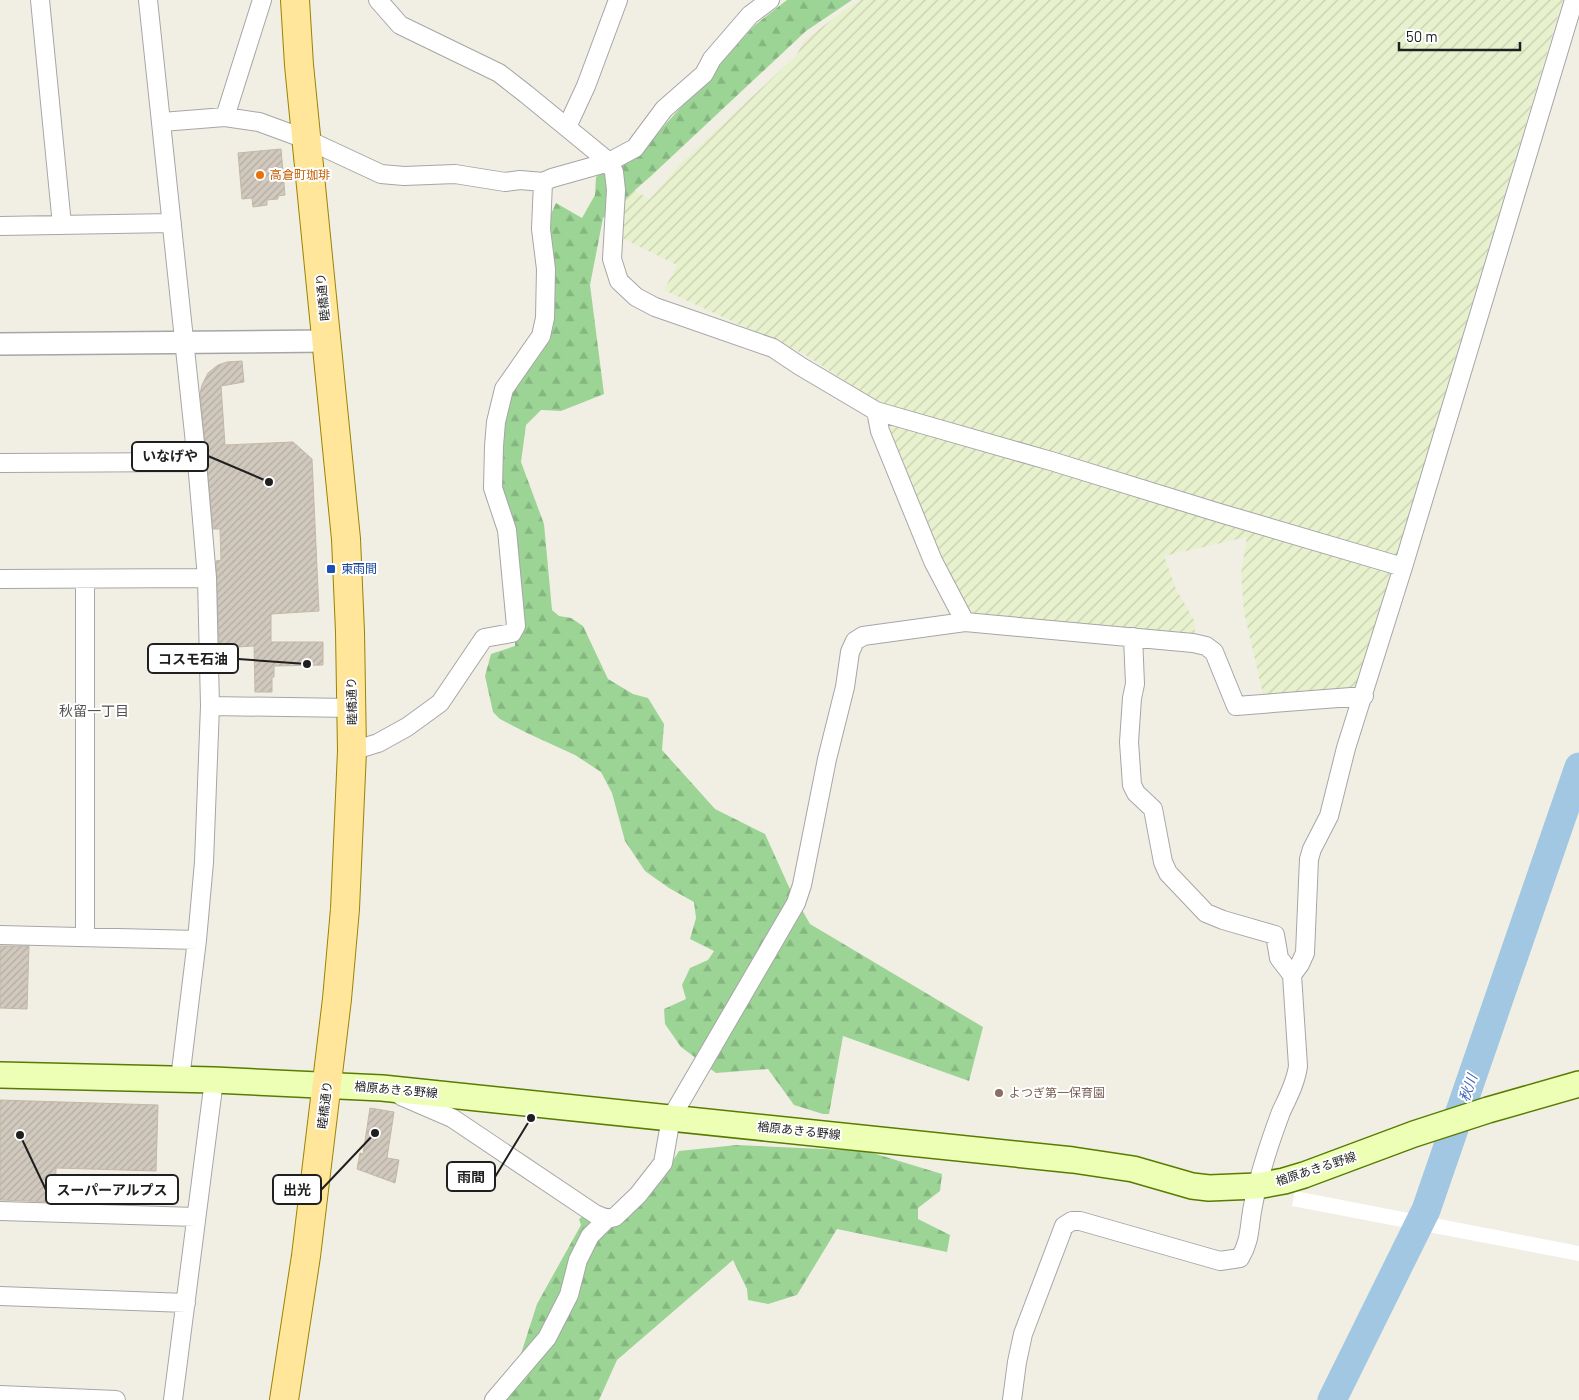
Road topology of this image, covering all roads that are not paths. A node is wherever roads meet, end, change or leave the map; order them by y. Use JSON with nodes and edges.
{"nodes":[{"id":1,"x":40,"y":0,"type":"edge"},
{"id":2,"x":148,"y":0,"type":"edge"},
{"id":3,"x":262,"y":0,"type":"edge"},
{"id":4,"x":295,"y":0,"type":"edge"},
{"id":5,"x":378,"y":0,"type":"edge"},
{"id":6,"x":618,"y":0,"type":"edge"},
{"id":7,"x":770,"y":0,"type":"edge"},
{"id":8,"x":1574,"y":0,"type":"edge"},
{"id":9,"x":225,"y":117,"type":"junction"},
{"id":10,"x":162,"y":122,"type":"junction"},
{"id":11,"x":567,"y":127,"type":"junction"},
{"id":12,"x":308,"y":140,"type":"junction"},
{"id":13,"x":609,"y":162,"type":"junction"},
{"id":14,"x":543,"y":182,"type":"junction"},
{"id":15,"x":172,"y":223,"type":"junction"},
{"id":16,"x":62,"y":225,"type":"junction"},
{"id":17,"x":0,"y":226,"type":"edge"},
{"id":18,"x":327,"y":341,"type":"junction"},
{"id":19,"x":184,"y":342,"type":"junction"},
{"id":20,"x":0,"y":344,"type":"edge"},
{"id":21,"x":876,"y":411,"type":"junction"},
{"id":22,"x":197,"y":462,"type":"junction"},
{"id":23,"x":0,"y":463,"type":"edge"},
{"id":24,"x":1403,"y":567,"type":"junction"},
{"id":25,"x":207,"y":578,"type":"junction"},
{"id":26,"x":85,"y":579,"type":"junction"},
{"id":27,"x":0,"y":580,"type":"edge"},
{"id":28,"x":965,"y":622,"type":"junction"},
{"id":29,"x":1133,"y":637,"type":"junction"},
{"id":30,"x":1364,"y":696,"type":"junction"},
{"id":31,"x":210,"y":706,"type":"junction"},
{"id":32,"x":352,"y":708,"type":"junction"},
{"id":33,"x":352,"y":751,"type":"junction"},
{"id":34,"x":0,"y":935,"type":"edge"},
{"id":35,"x":86,"y":936,"type":"junction"},
{"id":36,"x":197,"y":940,"type":"junction"},
{"id":37,"x":1292,"y":975,"type":"junction"},
{"id":38,"x":0,"y":1075,"type":"edge"},
{"id":39,"x":180,"y":1079,"type":"junction"},
{"id":40,"x":214,"y":1080,"type":"junction"},
{"id":41,"x":1579,"y":1084,"type":"edge"},
{"id":42,"x":328,"y":1085,"type":"junction"},
{"id":43,"x":382,"y":1088,"type":"junction"},
{"id":44,"x":671,"y":1118,"type":"junction"},
{"id":45,"x":1257,"y":1186,"type":"junction"},
{"id":46,"x":0,"y":1211,"type":"edge"},
{"id":47,"x":196,"y":1217,"type":"junction"},
{"id":48,"x":606,"y":1219,"type":"junction"},
{"id":49,"x":0,"y":1296,"type":"edge"},
{"id":50,"x":186,"y":1303,"type":"junction"},
{"id":51,"x":0,"y":1395,"type":"edge"},
{"id":52,"x":116,"y":1400,"type":"edge"},
{"id":53,"x":173,"y":1400,"type":"edge"},
{"id":54,"x":284,"y":1400,"type":"edge"},
{"id":55,"x":494,"y":1400,"type":"edge"},
{"id":56,"x":1012,"y":1400,"type":"edge"}],
"edges":[{"from":1,"to":16,"type":"street"},
{"from":2,"to":10,"type":"street"},
{"from":3,"to":9,"type":"street"},
{"from":4,"to":12,"type":"main road","name":"睦橋通り"},
{"from":5,"to":11,"type":"street"},
{"from":6,"to":11,"type":"street"},
{"from":7,"to":13,"type":"street"},
{"from":8,"to":24,"type":"street"},
{"from":9,"to":10,"type":"street"},
{"from":9,"to":12,"type":"street"},
{"from":10,"to":15,"type":"street"},
{"from":11,"to":13,"type":"street"},
{"from":12,"to":14,"type":"street"},
{"from":12,"to":18,"type":"main road","name":"睦橋通り"},
{"from":13,"to":14,"type":"street"},
{"from":13,"to":21,"type":"street"},
{"from":14,"to":33,"type":"street"},
{"from":15,"to":16,"type":"street"},
{"from":15,"to":19,"type":"street"},
{"from":16,"to":17,"type":"street"},
{"from":18,"to":19,"type":"street"},
{"from":18,"to":32,"type":"main road","name":"睦橋通り"},
{"from":19,"to":20,"type":"street"},
{"from":19,"to":22,"type":"street"},
{"from":21,"to":24,"type":"street"},
{"from":21,"to":28,"type":"street"},
{"from":22,"to":23,"type":"street"},
{"from":22,"to":25,"type":"street"},
{"from":24,"to":30,"type":"street"},
{"from":25,"to":26,"type":"street"},
{"from":25,"to":31,"type":"street"},
{"from":26,"to":27,"type":"street"},
{"from":26,"to":35,"type":"street"},
{"from":28,"to":29,"type":"street"},
{"from":28,"to":44,"type":"street"},
{"from":29,"to":30,"type":"street"},
{"from":29,"to":37,"type":"street"},
{"from":30,"to":37,"type":"street"},
{"from":31,"to":32,"type":"street"},
{"from":31,"to":36,"type":"street"},
{"from":32,"to":33,"type":"main road","name":"睦橋通り"},
{"from":33,"to":42,"type":"main road","name":"睦橋通り"},
{"from":34,"to":35,"type":"street"},
{"from":35,"to":36,"type":"street"},
{"from":36,"to":39,"type":"street"},
{"from":37,"to":45,"type":"street"},
{"from":38,"to":39,"type":"main road","name":"楢原あきる野線"},
{"from":39,"to":40,"type":"main road","name":"楢原あきる野線"},
{"from":40,"to":42,"type":"main road","name":"楢原あきる野線"},
{"from":40,"to":47,"type":"street"},
{"from":41,"to":45,"type":"main road","name":"楢原あきる野線"},
{"from":42,"to":43,"type":"main road","name":"楢原あきる野線"},
{"from":42,"to":54,"type":"main road","name":"睦橋通り"},
{"from":43,"to":44,"type":"main road","name":"楢原あきる野線"},
{"from":43,"to":48,"type":"street"},
{"from":44,"to":45,"type":"main road","name":"楢原あきる野線"},
{"from":44,"to":48,"type":"street"},
{"from":45,"to":56,"type":"street"},
{"from":46,"to":47,"type":"street"},
{"from":47,"to":50,"type":"street"},
{"from":48,"to":55,"type":"street"},
{"from":49,"to":50,"type":"street"},
{"from":50,"to":53,"type":"street"},
{"from":51,"to":52,"type":"street"}]}
